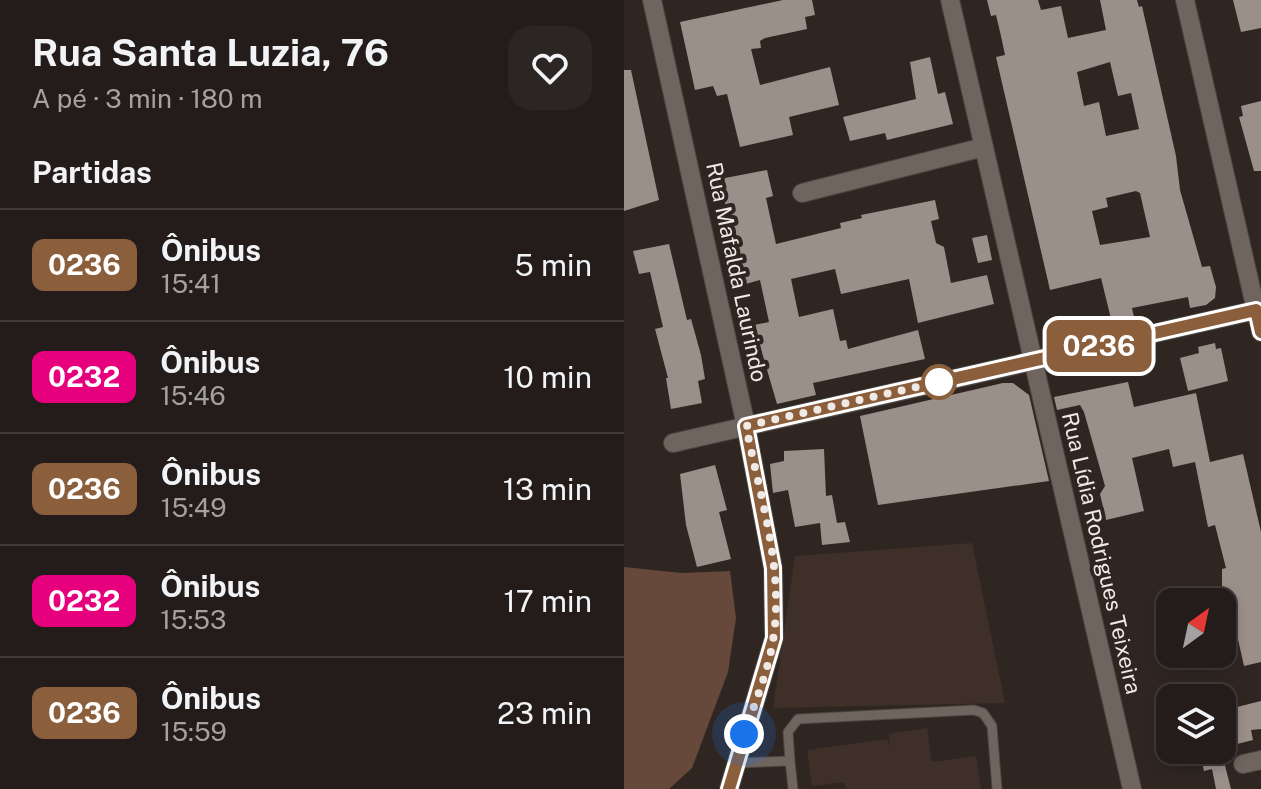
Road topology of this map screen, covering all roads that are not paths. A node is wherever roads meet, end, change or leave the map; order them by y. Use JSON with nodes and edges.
{"nodes":[{"id":1,"x":652,"y":0,"type":"edge"},
{"id":2,"x":950,"y":0,"type":"edge"},
{"id":3,"x":1185,"y":0,"type":"edge"},
{"id":4,"x":984,"y":147,"type":"junction"},
{"id":5,"x":802,"y":193,"type":"dead end"},
{"id":6,"x":1258,"y":310,"type":"edge"},
{"id":7,"x":1261,"y":332,"type":"edge"},
{"id":8,"x":1033,"y":361,"type":"junction"},
{"id":9,"x":746,"y":426,"type":"junction"},
{"id":10,"x":673,"y":443,"type":"dead end"},
{"id":11,"x":790,"y":761,"type":"junction"},
{"id":12,"x":734,"y":763,"type":"junction"},
{"id":13,"x":729,"y":789,"type":"edge"},
{"id":14,"x":793,"y":789,"type":"edge"},
{"id":15,"x":997,"y":789,"type":"edge"},
{"id":16,"x":1132,"y":789,"type":"edge"}],
"edges":[{"from":1,"to":9,"type":"street","name":"Rua Mafalda Laurindo"},
{"from":2,"to":4,"type":"street","name":"Rua Lídia Rodrigues Teixeira"},
{"from":3,"to":6,"type":"street"},
{"from":4,"to":5,"type":"street"},
{"from":4,"to":8,"type":"street","name":"Rua Lídia Rodrigues Teixeira"},
{"from":6,"to":7,"type":"street"},
{"from":6,"to":8,"type":"street"},
{"from":8,"to":9,"type":"street"},
{"from":8,"to":16,"type":"street","name":"Rua Lídia Rodrigues Teixeira"},
{"from":9,"to":10,"type":"street"},
{"from":9,"to":12,"type":"street","name":"Rua Mafalda Laurindo"},
{"from":11,"to":12,"type":"lane"},
{"from":11,"to":14,"type":"lane"},
{"from":11,"to":15,"type":"lane"},
{"from":12,"to":13,"type":"street","name":"Rua Mafalda Laurindo"}]}
